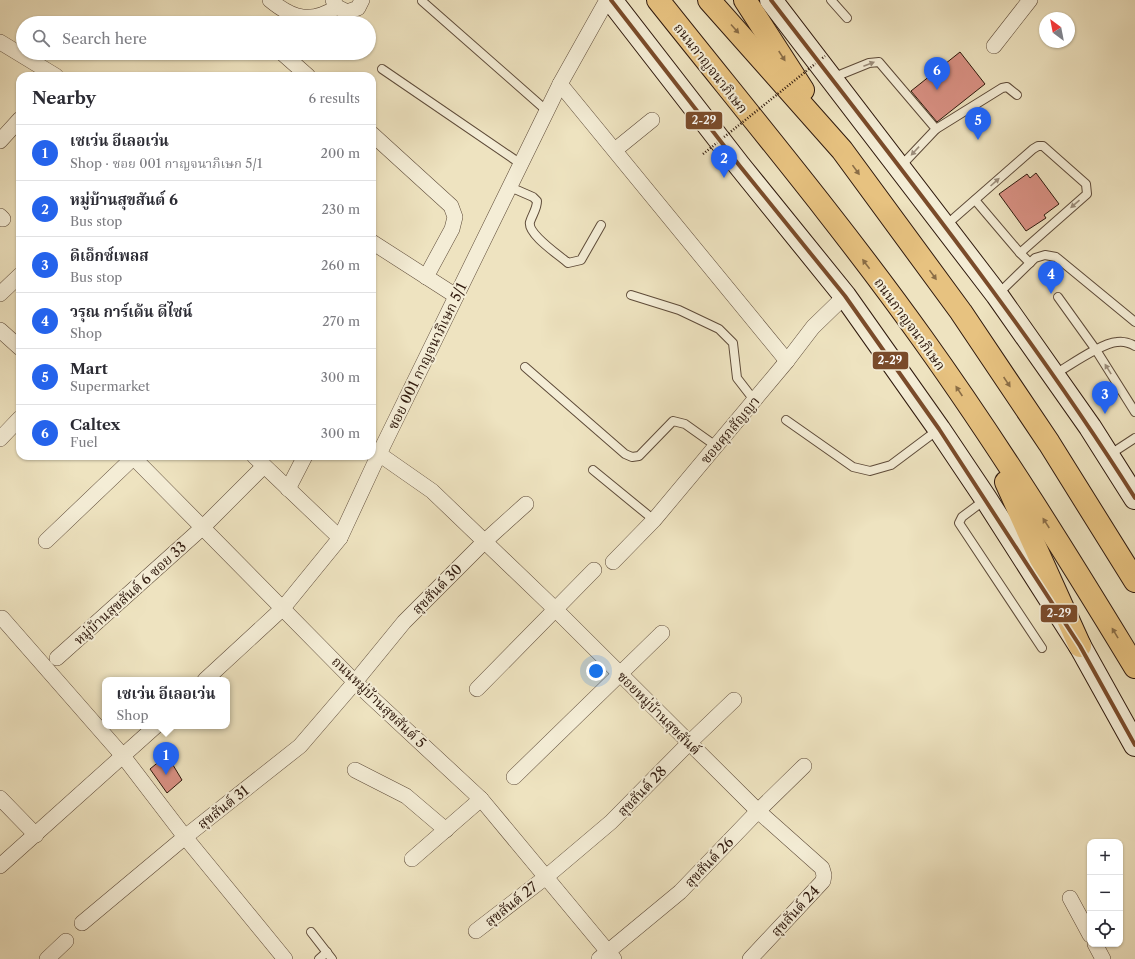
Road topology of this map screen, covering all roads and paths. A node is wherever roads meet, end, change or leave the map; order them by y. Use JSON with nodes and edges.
{"nodes":[{"id":1,"x":270,"y":0,"type":"edge"},
{"id":2,"x":362,"y":0,"type":"edge"},
{"id":3,"x":607,"y":0,"type":"edge"},
{"id":4,"x":611,"y":0,"type":"edge"},
{"id":5,"x":658,"y":0,"type":"edge"},
{"id":6,"x":709,"y":0,"type":"edge"},
{"id":7,"x":745,"y":0,"type":"edge"},
{"id":8,"x":771,"y":0,"type":"edge"},
{"id":9,"x":831,"y":0,"type":"edge"},
{"id":10,"x":1030,"y":0,"type":"edge"},
{"id":11,"x":422,"y":1,"type":"dead end"},
{"id":12,"x":335,"y":4,"type":"edge"},
{"id":13,"x":297,"y":16,"type":"edge"},
{"id":14,"x":318,"y":16,"type":"edge"},
{"id":15,"x":847,"y":18,"type":"dead end"},
{"id":16,"x":0,"y":42,"type":"edge"},
{"id":17,"x":994,"y":46,"type":"dead end"},
{"id":18,"x":16,"y":52,"type":"edge"},
{"id":19,"x":825,"y":56,"type":"dead end"},
{"id":20,"x":30,"y":60,"type":"edge"},
{"id":21,"x":290,"y":60,"type":"edge"},
{"id":22,"x":382,"y":69,"type":"dead end"},
{"id":23,"x":49,"y":72,"type":"edge"},
{"id":24,"x":303,"y":72,"type":"edge"},
{"id":25,"x":832,"y":78,"type":"junction"},
{"id":26,"x":560,"y":84,"type":"junction"},
{"id":27,"x":1017,"y":96,"type":"dead end"},
{"id":28,"x":547,"y":111,"type":"junction"},
{"id":29,"x":652,"y":120,"type":"dead end"},
{"id":30,"x":16,"y":123,"type":"edge"},
{"id":31,"x":936,"y":129,"type":"junction"},
{"id":32,"x":376,"y":138,"type":"edge"},
{"id":33,"x":0,"y":141,"type":"edge"},
{"id":34,"x":615,"y":150,"type":"junction"},
{"id":35,"x":842,"y":150,"type":"junction"},
{"id":36,"x":702,"y":154,"type":"dead end"},
{"id":37,"x":521,"y":164,"type":"junction"},
{"id":38,"x":900,"y":167,"type":"junction"},
{"id":39,"x":510,"y":187,"type":"junction"},
{"id":40,"x":975,"y":200,"type":"junction"},
{"id":41,"x":601,"y":225,"type":"dead end"},
{"id":42,"x":945,"y":226,"type":"junction"},
{"id":43,"x":376,"y":245,"type":"edge"},
{"id":44,"x":1020,"y":253,"type":"junction"},
{"id":45,"x":1030,"y":263,"type":"junction"},
{"id":46,"x":426,"y":277,"type":"junction"},
{"id":47,"x":16,"y":279,"type":"edge"},
{"id":48,"x":0,"y":294,"type":"edge"},
{"id":49,"x":631,"y":294,"type":"dead end"},
{"id":50,"x":997,"y":295,"type":"junction"},
{"id":51,"x":456,"y":296,"type":"junction"},
{"id":52,"x":845,"y":296,"type":"junction"},
{"id":53,"x":1058,"y":297,"type":"dead end"},
{"id":54,"x":1135,"y":322,"type":"edge"},
{"id":55,"x":0,"y":330,"type":"edge"},
{"id":56,"x":16,"y":344,"type":"edge"},
{"id":57,"x":1135,"y":346,"type":"edge"},
{"id":58,"x":1096,"y":350,"type":"junction"},
{"id":59,"x":787,"y":361,"type":"junction"},
{"id":60,"x":525,"y":367,"type":"dead end"},
{"id":61,"x":1054,"y":375,"type":"junction"},
{"id":62,"x":754,"y":400,"type":"junction"},
{"id":63,"x":1135,"y":412,"type":"edge"},
{"id":64,"x":975,"y":415,"type":"junction"},
{"id":65,"x":786,"y":420,"type":"dead end"},
{"id":66,"x":16,"y":422,"type":"edge"},
{"id":67,"x":939,"y":430,"type":"junction"},
{"id":68,"x":1135,"y":438,"type":"edge"},
{"id":69,"x":0,"y":439,"type":"edge"},
{"id":70,"x":716,"y":446,"type":"junction"},
{"id":71,"x":379,"y":454,"type":"junction"},
{"id":72,"x":1108,"y":456,"type":"junction"},
{"id":73,"x":131,"y":460,"type":"edge"},
{"id":74,"x":137,"y":460,"type":"edge"},
{"id":75,"x":303,"y":460,"type":"edge"},
{"id":76,"x":259,"y":461,"type":"edge"},
{"id":77,"x":593,"y":470,"type":"dead end"},
{"id":78,"x":288,"y":489,"type":"junction"},
{"id":79,"x":1135,"y":498,"type":"edge"},
{"id":80,"x":986,"y":499,"type":"junction"},
{"id":81,"x":526,"y":504,"type":"dead end"},
{"id":82,"x":654,"y":520,"type":"junction"},
{"id":83,"x":202,"y":528,"type":"junction"},
{"id":84,"x":340,"y":538,"type":"junction"},
{"id":85,"x":46,"y":540,"type":"dead end"},
{"id":86,"x":485,"y":541,"type":"junction"},
{"id":87,"x":613,"y":562,"type":"dead end"},
{"id":88,"x":594,"y":570,"type":"dead end"},
{"id":89,"x":1135,"y":581,"type":"edge"},
{"id":90,"x":283,"y":608,"type":"junction"},
{"id":91,"x":555,"y":609,"type":"junction"},
{"id":92,"x":2,"y":618,"type":"dead end"},
{"id":93,"x":662,"y":633,"type":"dead end"},
{"id":94,"x":1080,"y":646,"type":"junction"},
{"id":95,"x":1042,"y":648,"type":"dead end"},
{"id":96,"x":57,"y":658,"type":"dead end"},
{"id":97,"x":1135,"y":667,"type":"edge"},
{"id":98,"x":620,"y":674,"type":"junction"},
{"id":99,"x":208,"y":677,"type":"edge"},
{"id":100,"x":355,"y":682,"type":"junction"},
{"id":101,"x":477,"y":689,"type":"dead end"},
{"id":102,"x":734,"y":700,"type":"dead end"},
{"id":103,"x":153,"y":729,"type":"edge"},
{"id":104,"x":689,"y":743,"type":"junction"},
{"id":105,"x":1135,"y":746,"type":"edge"},
{"id":106,"x":123,"y":756,"type":"junction"},
{"id":107,"x":804,"y":766,"type":"dead end"},
{"id":108,"x":355,"y":770,"type":"dead end"},
{"id":109,"x":514,"y":778,"type":"dead end"},
{"id":110,"x":0,"y":798,"type":"edge"},
{"id":111,"x":481,"y":799,"type":"junction"},
{"id":112,"x":758,"y":811,"type":"junction"},
{"id":113,"x":446,"y":830,"type":"junction"},
{"id":114,"x":36,"y":835,"type":"junction"},
{"id":115,"x":185,"y":837,"type":"junction"},
{"id":116,"x":412,"y":859,"type":"dead end"},
{"id":117,"x":0,"y":866,"type":"edge"},
{"id":118,"x":546,"y":877,"type":"junction"},
{"id":119,"x":823,"y":881,"type":"joint"},
{"id":120,"x":1070,"y":898,"type":"dead end"},
{"id":121,"x":82,"y":923,"type":"dead end"},
{"id":122,"x":1087,"y":929,"type":"edge"},
{"id":123,"x":476,"y":931,"type":"dead end"},
{"id":124,"x":310,"y":932,"type":"dead end"},
{"id":125,"x":66,"y":941,"type":"dead end"},
{"id":126,"x":1097,"y":947,"type":"edge"},
{"id":127,"x":327,"y":952,"type":"junction"},
{"id":128,"x":607,"y":957,"type":"edge"},
{"id":129,"x":47,"y":959,"type":"edge"},
{"id":130,"x":285,"y":959,"type":"edge"},
{"id":131,"x":318,"y":959,"type":"edge"},
{"id":132,"x":332,"y":959,"type":"edge"},
{"id":133,"x":750,"y":959,"type":"edge"},
{"id":134,"x":1103,"y":959,"type":"edge"}],
"edges":[{"from":1,"to":13,"type":"street"},
{"from":2,"to":12,"type":"street"},
{"from":3,"to":26,"type":"street","name":"ซอย 001 กาญจนาภิเษก 5/1"},
{"from":4,"to":52,"type":"main road"},
{"from":64,"to":5,"type":"highway","name":"ถนนกาญจนาภิเษก","one_way":true},
{"from":6,"to":35,"type":"highway","one_way":true},
{"from":7,"to":35,"type":"highway","one_way":true},
{"from":8,"to":25,"type":"main road"},
{"from":9,"to":15,"type":"lane"},
{"from":10,"to":17,"type":"street"},
{"from":11,"to":28,"type":"lane"},
{"from":12,"to":14,"type":"street"},
{"from":16,"to":18,"type":"street"},
{"from":19,"to":36,"type":"path","bridge":true},
{"from":20,"to":23,"type":"street"},
{"from":21,"to":24,"type":"street"},
{"from":22,"to":37,"type":"lane"},
{"from":25,"to":31,"type":"lane","one_way":true},
{"from":25,"to":38,"type":"main road"},
{"from":26,"to":28,"type":"street","name":"ซอย 001 กาญจนาภิเษก 5/1"},
{"from":26,"to":34,"type":"street"},
{"from":27,"to":31,"type":"lane"},
{"from":28,"to":37,"type":"street","name":"ซอย 001 กาญจนาภิเษก 5/1"},
{"from":29,"to":34,"type":"street"},
{"from":30,"to":33,"type":"street"},
{"from":31,"to":38,"type":"lane","one_way":true},
{"from":32,"to":46,"type":"street"},
{"from":34,"to":59,"type":"street"},
{"from":35,"to":89,"type":"highway","one_way":true},
{"from":37,"to":39,"type":"street","name":"ซอย 001 กาญจนาภิเษก 5/1"},
{"from":38,"to":42,"type":"main road"},
{"from":39,"to":41,"type":"lane"},
{"from":39,"to":51,"type":"street","name":"ซอย 001 กาญจนาภิเษก 5/1"},
{"from":40,"to":42,"type":"lane"},
{"from":40,"to":44,"type":"lane"},
{"from":40,"to":44,"type":"lane","one_way":true},
{"from":42,"to":50,"type":"main road"},
{"from":43,"to":46,"type":"street"},
{"from":44,"to":45,"type":"lane"},
{"from":45,"to":50,"type":"lane"},
{"from":45,"to":54,"type":"lane"},
{"from":46,"to":51,"type":"street"},
{"from":47,"to":48,"type":"street"},
{"from":49,"to":62,"type":"lane"},
{"from":50,"to":61,"type":"main road"},
{"from":51,"to":71,"type":"street","name":"ซอย 001 กาญจนาภิเษก 5/1"},
{"from":52,"to":59,"type":"street","name":"ซอยศุภสัญญา"},
{"from":52,"to":67,"type":"main road"},
{"from":53,"to":58,"type":"lane"},
{"from":55,"to":56,"type":"street"},
{"from":57,"to":58,"type":"lane"},
{"from":58,"to":61,"type":"lane"},
{"from":63,"to":58,"type":"lane","one_way":true},
{"from":59,"to":62,"type":"street","name":"ซอยศุภสัญญา"},
{"from":60,"to":70,"type":"lane"},
{"from":61,"to":72,"type":"main road"},
{"from":62,"to":70,"type":"street","name":"ซอยศุภสัญญา"},
{"from":64,"to":94,"type":"highway"},
{"from":97,"to":64,"type":"highway","name":"ถนนกาญจนาภิเษก","one_way":true},
{"from":65,"to":67,"type":"lane"},
{"from":66,"to":69,"type":"street"},
{"from":67,"to":80,"type":"main road"},
{"from":68,"to":72,"type":"lane"},
{"from":70,"to":82,"type":"street","name":"ซอยศุภสัญญา"},
{"from":71,"to":84,"type":"street","name":"ซอย 001 กาญจนาภิเษก 5/1"},
{"from":71,"to":86,"type":"street","name":"ซอยหมู่บ้านสุขสันต์"},
{"from":72,"to":79,"type":"main road"},
{"from":73,"to":85,"type":"street"},
{"from":74,"to":83,"type":"street","name":"ถนนหมู่บ้านสุขสันต์ 5"},
{"from":75,"to":78,"type":"street"},
{"from":76,"to":78,"type":"street"},
{"from":76,"to":83,"type":"street","name":"หมู่บ้านสุขสันต์ 6 ซอย 33"},
{"from":77,"to":82,"type":"lane"},
{"from":78,"to":84,"type":"street"},
{"from":80,"to":94,"type":"main road"},
{"from":80,"to":95,"type":"lane"},
{"from":81,"to":86,"type":"street","name":"สุขสันต์ 30"},
{"from":82,"to":87,"type":"street","name":"ซอยศุภสัญญา"},
{"from":83,"to":90,"type":"street","name":"ถนนหมู่บ้านสุขสันต์ 5"},
{"from":83,"to":96,"type":"street","name":"หมู่บ้านสุขสันต์ 6 ซอย 33"},
{"from":84,"to":90,"type":"street","name":"ซอย 001 กาญจนาภิเษก 5/1"},
{"from":86,"to":91,"type":"street","name":"ซอยหมู่บ้านสุขสันต์"},
{"from":86,"to":100,"type":"street","name":"สุขสันต์ 30"},
{"from":88,"to":91,"type":"street"},
{"from":90,"to":99,"type":"street","name":"ซอย 001 กาญจนาภิเษก 5/1"},
{"from":90,"to":100,"type":"street","name":"ถนนหมู่บ้านสุขสันต์ 5"},
{"from":91,"to":98,"type":"street","name":"ซอยหมู่บ้านสุขสันต์"},
{"from":91,"to":101,"type":"street"},
{"from":92,"to":106,"type":"street"},
{"from":93,"to":98,"type":"street"},
{"from":94,"to":105,"type":"main road"},
{"from":98,"to":104,"type":"street","name":"ซอยหมู่บ้านสุขสันต์"},
{"from":98,"to":109,"type":"street"},
{"from":100,"to":111,"type":"street","name":"ถนนหมู่บ้านสุขสันต์ 5"},
{"from":100,"to":115,"type":"street","name":"สุขสันต์ 31"},
{"from":102,"to":104,"type":"street","name":"สุขสันต์ 28"},
{"from":103,"to":106,"type":"street"},
{"from":104,"to":112,"type":"street","name":"ซอยหมู่บ้านสุขสันต์"},
{"from":104,"to":118,"type":"street","name":"สุขสันต์ 28"},
{"from":106,"to":114,"type":"street"},
{"from":106,"to":115,"type":"street"},
{"from":107,"to":112,"type":"street","name":"สุขสันต์ 26"},
{"from":108,"to":113,"type":"street"},
{"from":110,"to":114,"type":"street"},
{"from":111,"to":113,"type":"street"},
{"from":111,"to":118,"type":"street","name":"ถนนหมู่บ้านสุขสันต์ 5"},
{"from":112,"to":119,"type":"street","name":"ซอยหมู่บ้านสุขสันต์"},
{"from":112,"to":128,"type":"street","name":"สุขสันต์ 26"},
{"from":113,"to":116,"type":"street"},
{"from":114,"to":117,"type":"street"},
{"from":115,"to":121,"type":"street","name":"สุขสันต์ 31"},
{"from":115,"to":130,"type":"street"},
{"from":118,"to":123,"type":"street","name":"สุขสันต์ 27"},
{"from":118,"to":128,"type":"street","name":"ถนนหมู่บ้านสุขสันต์ 5"},
{"from":119,"to":133,"type":"street","name":"สุขสันต์ 24"},
{"from":120,"to":122,"type":"street"},
{"from":124,"to":127,"type":"lane"},
{"from":125,"to":129,"type":"street"},
{"from":126,"to":134,"type":"street"},
{"from":127,"to":131,"type":"lane"},
{"from":127,"to":132,"type":"lane"}]}
